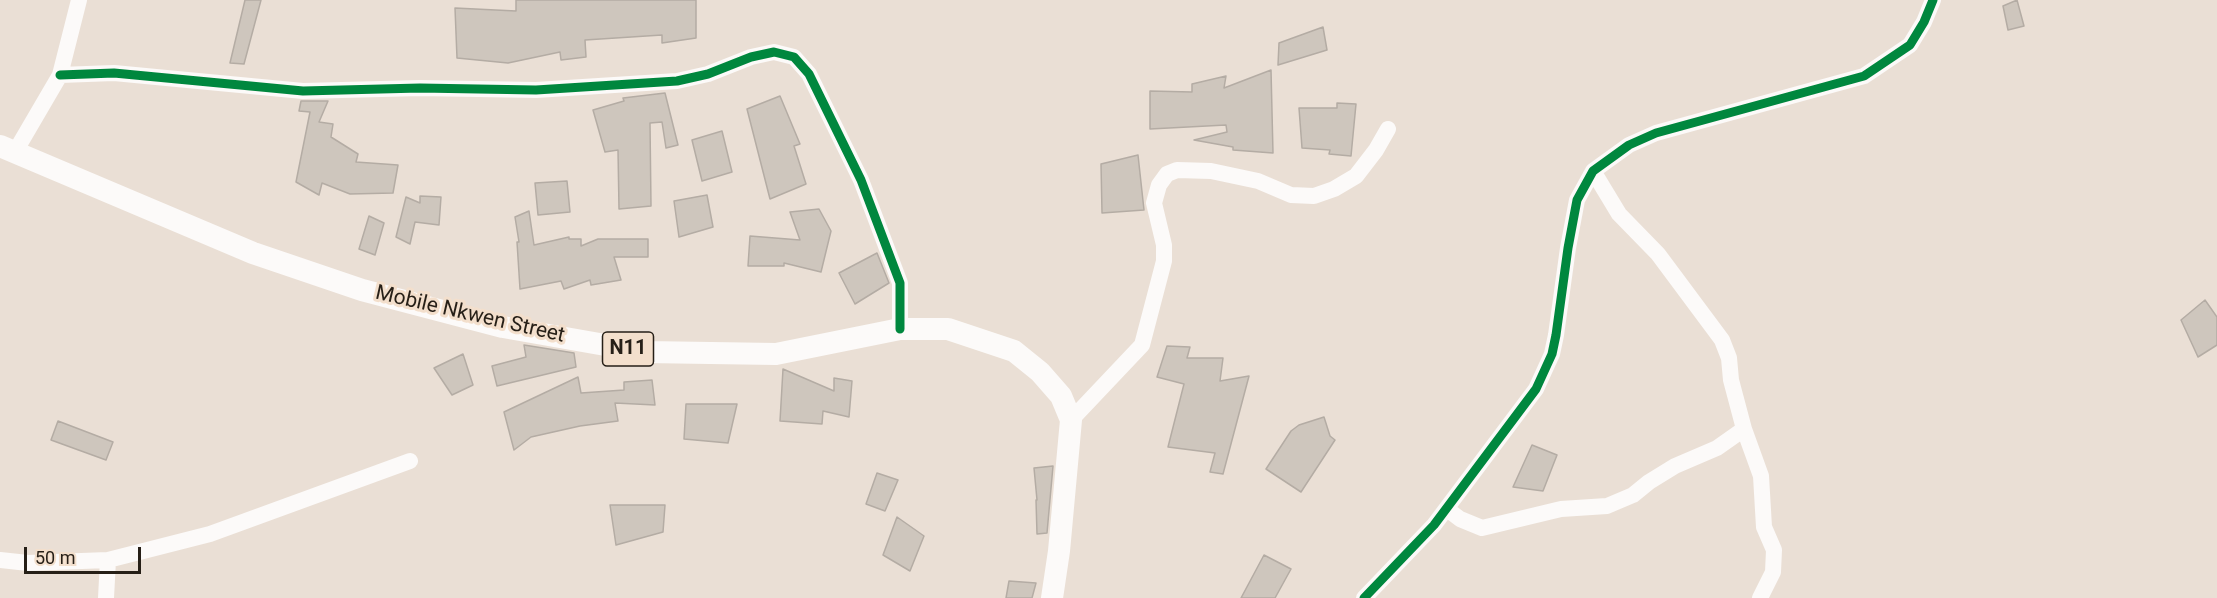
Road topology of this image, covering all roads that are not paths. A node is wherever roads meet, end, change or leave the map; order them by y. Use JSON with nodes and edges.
{"nodes":[{"id":1,"x":79,"y":0,"type":"edge"},
{"id":2,"x":1933,"y":0,"type":"edge"},
{"id":3,"x":60,"y":75,"type":"junction"},
{"id":4,"x":1388,"y":129,"type":"dead end"},
{"id":5,"x":8,"y":149,"type":"edge"},
{"id":6,"x":1593,"y":171,"type":"junction"},
{"id":7,"x":900,"y":329,"type":"junction"},
{"id":8,"x":1071,"y":420,"type":"junction"},
{"id":9,"x":1744,"y":429,"type":"junction"},
{"id":10,"x":410,"y":461,"type":"dead end"},
{"id":11,"x":1447,"y":509,"type":"junction"},
{"id":12,"x":0,"y":560,"type":"edge"},
{"id":13,"x":108,"y":560,"type":"junction"},
{"id":14,"x":106,"y":598,"type":"edge"},
{"id":15,"x":1052,"y":598,"type":"edge"},
{"id":16,"x":1364,"y":598,"type":"edge"},
{"id":17,"x":1760,"y":598,"type":"edge"}],
"edges":[{"from":1,"to":3,"type":"street"},
{"from":2,"to":6,"type":"street"},
{"from":3,"to":5,"type":"street"},
{"from":3,"to":7,"type":"street"},
{"from":4,"to":8,"type":"street"},
{"from":5,"to":7,"type":"highway","name":"Mobile Nkwen Street","number":"N11"},
{"from":6,"to":9,"type":"street"},
{"from":6,"to":11,"type":"street"},
{"from":7,"to":8,"type":"highway","name":"Mobile Nkwen Street","number":"N11"},
{"from":8,"to":15,"type":"highway"},
{"from":9,"to":11,"type":"street"},
{"from":9,"to":17,"type":"street"},
{"from":10,"to":13,"type":"street"},
{"from":11,"to":16,"type":"street"},
{"from":12,"to":13,"type":"street"},
{"from":13,"to":14,"type":"street"}]}
